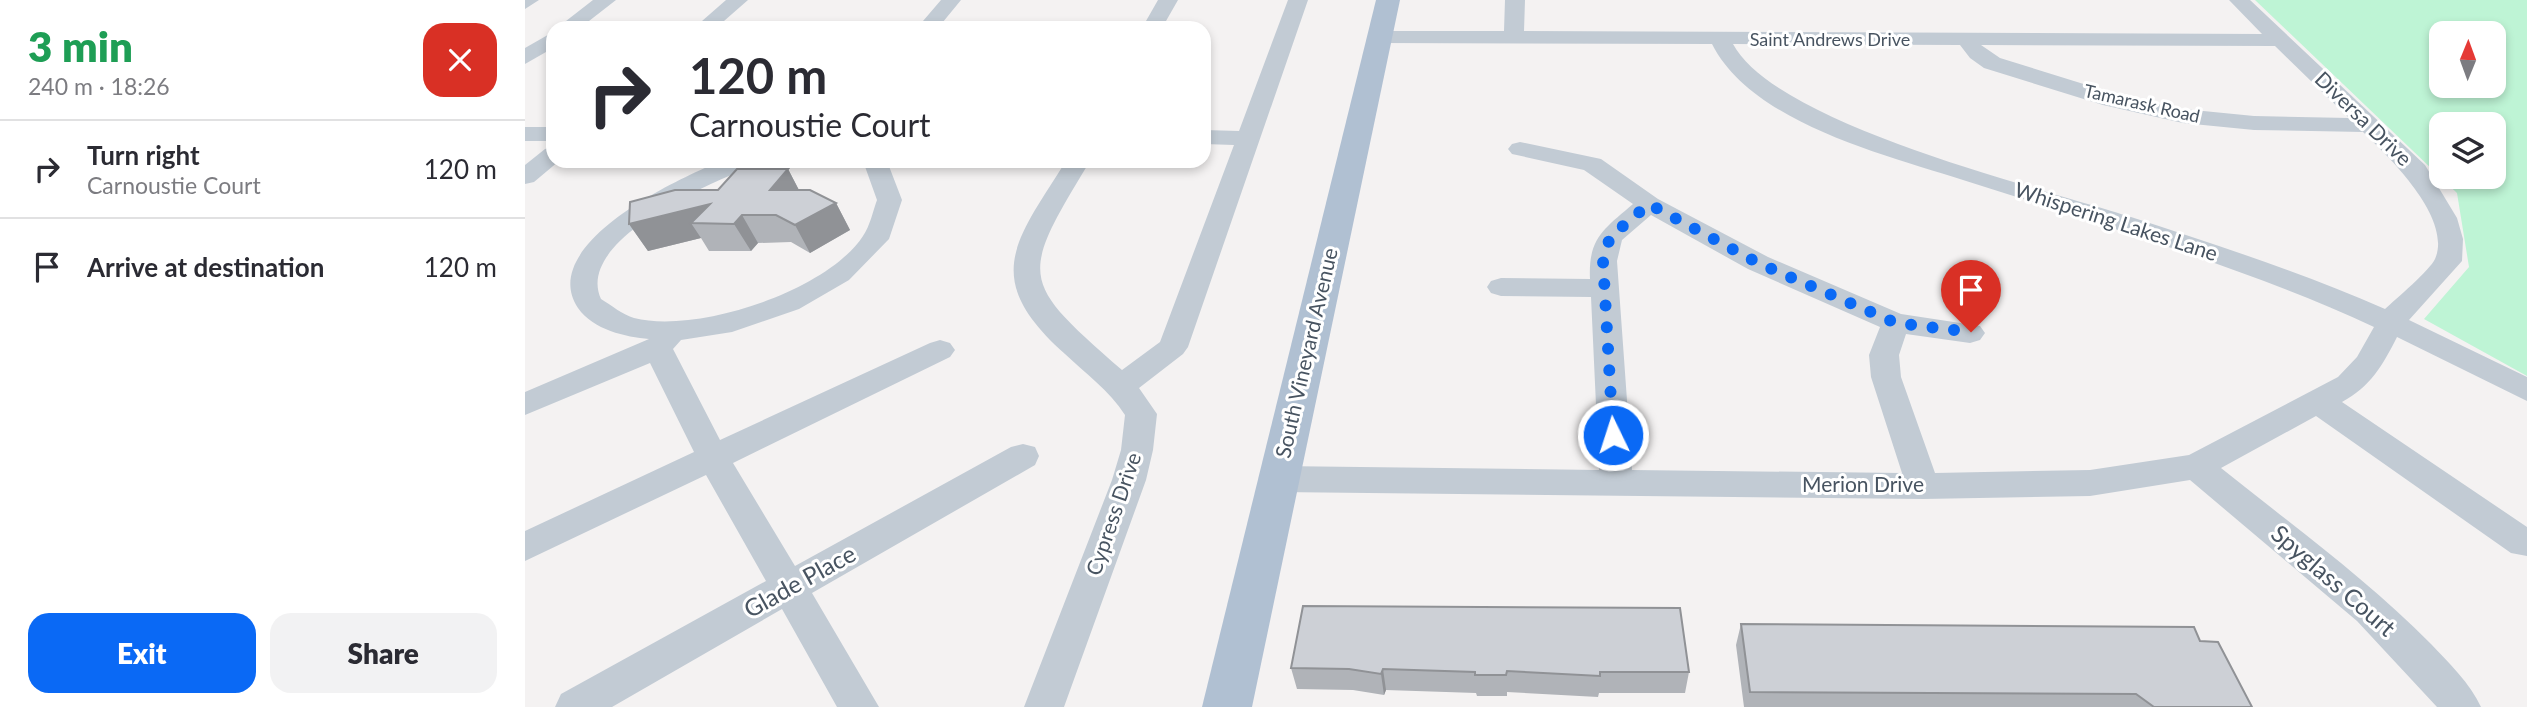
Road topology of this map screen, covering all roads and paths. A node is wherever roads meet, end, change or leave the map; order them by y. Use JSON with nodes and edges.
{"nodes":[{"id":1,"x":606,"y":0,"type":"edge"},
{"id":2,"x":738,"y":0,"type":"edge"},
{"id":3,"x":951,"y":0,"type":"edge"},
{"id":4,"x":1168,"y":0,"type":"edge"},
{"id":5,"x":1298,"y":0,"type":"edge"},
{"id":6,"x":1388,"y":0,"type":"edge"},
{"id":7,"x":1515,"y":0,"type":"edge"},
{"id":8,"x":2239,"y":0,"type":"edge"},
{"id":9,"x":577,"y":21,"type":"edge"},
{"id":10,"x":712,"y":21,"type":"edge"},
{"id":11,"x":933,"y":21,"type":"edge"},
{"id":12,"x":1156,"y":21,"type":"edge"},
{"id":13,"x":1380,"y":37,"type":"junction"},
{"id":14,"x":1514,"y":37,"type":"junction"},
{"id":15,"x":1720,"y":39,"type":"junction"},
{"id":16,"x":1967,"y":40,"type":"junction"},
{"id":17,"x":2281,"y":40,"type":"junction"},
{"id":18,"x":546,"y":43,"type":"edge"},
{"id":19,"x":525,"y":58,"type":"edge"},
{"id":20,"x":2371,"y":125,"type":"junction"},
{"id":21,"x":525,"y":134,"type":"edge"},
{"id":22,"x":546,"y":134,"type":"edge"},
{"id":23,"x":1211,"y":137,"type":"edge"},
{"id":24,"x":1248,"y":138,"type":"junction"},
{"id":25,"x":1520,"y":149,"type":"dead end"},
{"id":26,"x":546,"y":160,"type":"edge"},
{"id":27,"x":728,"y":168,"type":"edge"},
{"id":28,"x":879,"y":168,"type":"edge"},
{"id":29,"x":1073,"y":168,"type":"edge"},
{"id":30,"x":525,"y":177,"type":"edge"},
{"id":31,"x":1649,"y":204,"type":"junction"},
{"id":32,"x":1501,"y":287,"type":"dead end"},
{"id":33,"x":1603,"y":288,"type":"junction"},
{"id":34,"x":2391,"y":321,"type":"junction"},
{"id":35,"x":1896,"y":323,"type":"junction"},
{"id":36,"x":1971,"y":332,"type":"dead end"},
{"id":37,"x":665,"y":340,"type":"junction"},
{"id":38,"x":940,"y":350,"type":"dead end"},
{"id":39,"x":1121,"y":386,"type":"junction"},
{"id":40,"x":2527,"y":390,"type":"edge"},
{"id":41,"x":2320,"y":403,"type":"junction"},
{"id":42,"x":525,"y":404,"type":"edge"},
{"id":43,"x":1023,"y":456,"type":"dead end"},
{"id":44,"x":713,"y":458,"type":"junction"},
{"id":45,"x":2196,"y":466,"type":"junction"},
{"id":46,"x":1278,"y":479,"type":"junction"},
{"id":47,"x":1616,"y":485,"type":"junction"},
{"id":48,"x":1923,"y":486,"type":"junction"},
{"id":49,"x":2523,"y":543,"type":"dead end"},
{"id":50,"x":525,"y":547,"type":"edge"},
{"id":51,"x":789,"y":589,"type":"junction"},
{"id":52,"x":575,"y":707,"type":"edge"},
{"id":53,"x":859,"y":707,"type":"edge"},
{"id":54,"x":1044,"y":707,"type":"edge"},
{"id":55,"x":1227,"y":707,"type":"edge"},
{"id":56,"x":2461,"y":707,"type":"edge"}],
"edges":[{"from":1,"to":9,"type":"street"},
{"from":2,"to":10,"type":"street"},
{"from":3,"to":11,"type":"street"},
{"from":4,"to":12,"type":"street"},
{"from":5,"to":24,"type":"street"},
{"from":6,"to":13,"type":"main road","name":"South Vineyard Avenue"},
{"from":7,"to":14,"type":"street"},
{"from":8,"to":17,"type":"street","name":"Diversa Drive"},
{"from":13,"to":14,"type":"street","name":"Saint Andrews Drive"},
{"from":13,"to":46,"type":"main road","name":"South Vineyard Avenue"},
{"from":14,"to":15,"type":"street","name":"Saint Andrews Drive"},
{"from":15,"to":16,"type":"street","name":"Saint Andrews Drive"},
{"from":15,"to":34,"type":"street","name":"Whispering Lakes Lane"},
{"from":16,"to":17,"type":"street","name":"Saint Andrews Drive"},
{"from":16,"to":20,"type":"street","name":"Tamarask Road"},
{"from":17,"to":20,"type":"street","name":"Diversa Drive"},
{"from":18,"to":19,"type":"street"},
{"from":20,"to":34,"type":"street","name":"Diversa Drive"},
{"from":21,"to":22,"type":"street"},
{"from":23,"to":24,"type":"street"},
{"from":24,"to":39,"type":"street"},
{"from":25,"to":31,"type":"street"},
{"from":26,"to":30,"type":"street"},
{"from":27,"to":37,"type":"street"},
{"from":28,"to":37,"type":"street"},
{"from":29,"to":39,"type":"street","name":"Cypress Drive"},
{"from":31,"to":33,"type":"street"},
{"from":31,"to":35,"type":"street"},
{"from":32,"to":33,"type":"street"},
{"from":33,"to":47,"type":"street"},
{"from":34,"to":40,"type":"street","name":"Whispering Lakes Lane"},
{"from":34,"to":41,"type":"street","name":"Merion Drive"},
{"from":35,"to":36,"type":"street"},
{"from":35,"to":48,"type":"street"},
{"from":37,"to":42,"type":"street"},
{"from":37,"to":44,"type":"street"},
{"from":38,"to":44,"type":"street"},
{"from":39,"to":54,"type":"street","name":"Cypress Drive"},
{"from":41,"to":45,"type":"street","name":"Merion Drive"},
{"from":41,"to":49,"type":"street"},
{"from":43,"to":51,"type":"street","name":"Glade Place"},
{"from":44,"to":50,"type":"street"},
{"from":44,"to":51,"type":"street"},
{"from":45,"to":48,"type":"street","name":"Merion Drive"},
{"from":45,"to":56,"type":"street","name":"Spyglass Court"},
{"from":46,"to":47,"type":"street","name":"Merion Drive"},
{"from":46,"to":55,"type":"main road","name":"South Vineyard Avenue"},
{"from":47,"to":48,"type":"street","name":"Merion Drive"},
{"from":51,"to":52,"type":"street","name":"Glade Place"},
{"from":51,"to":53,"type":"street"}]}
